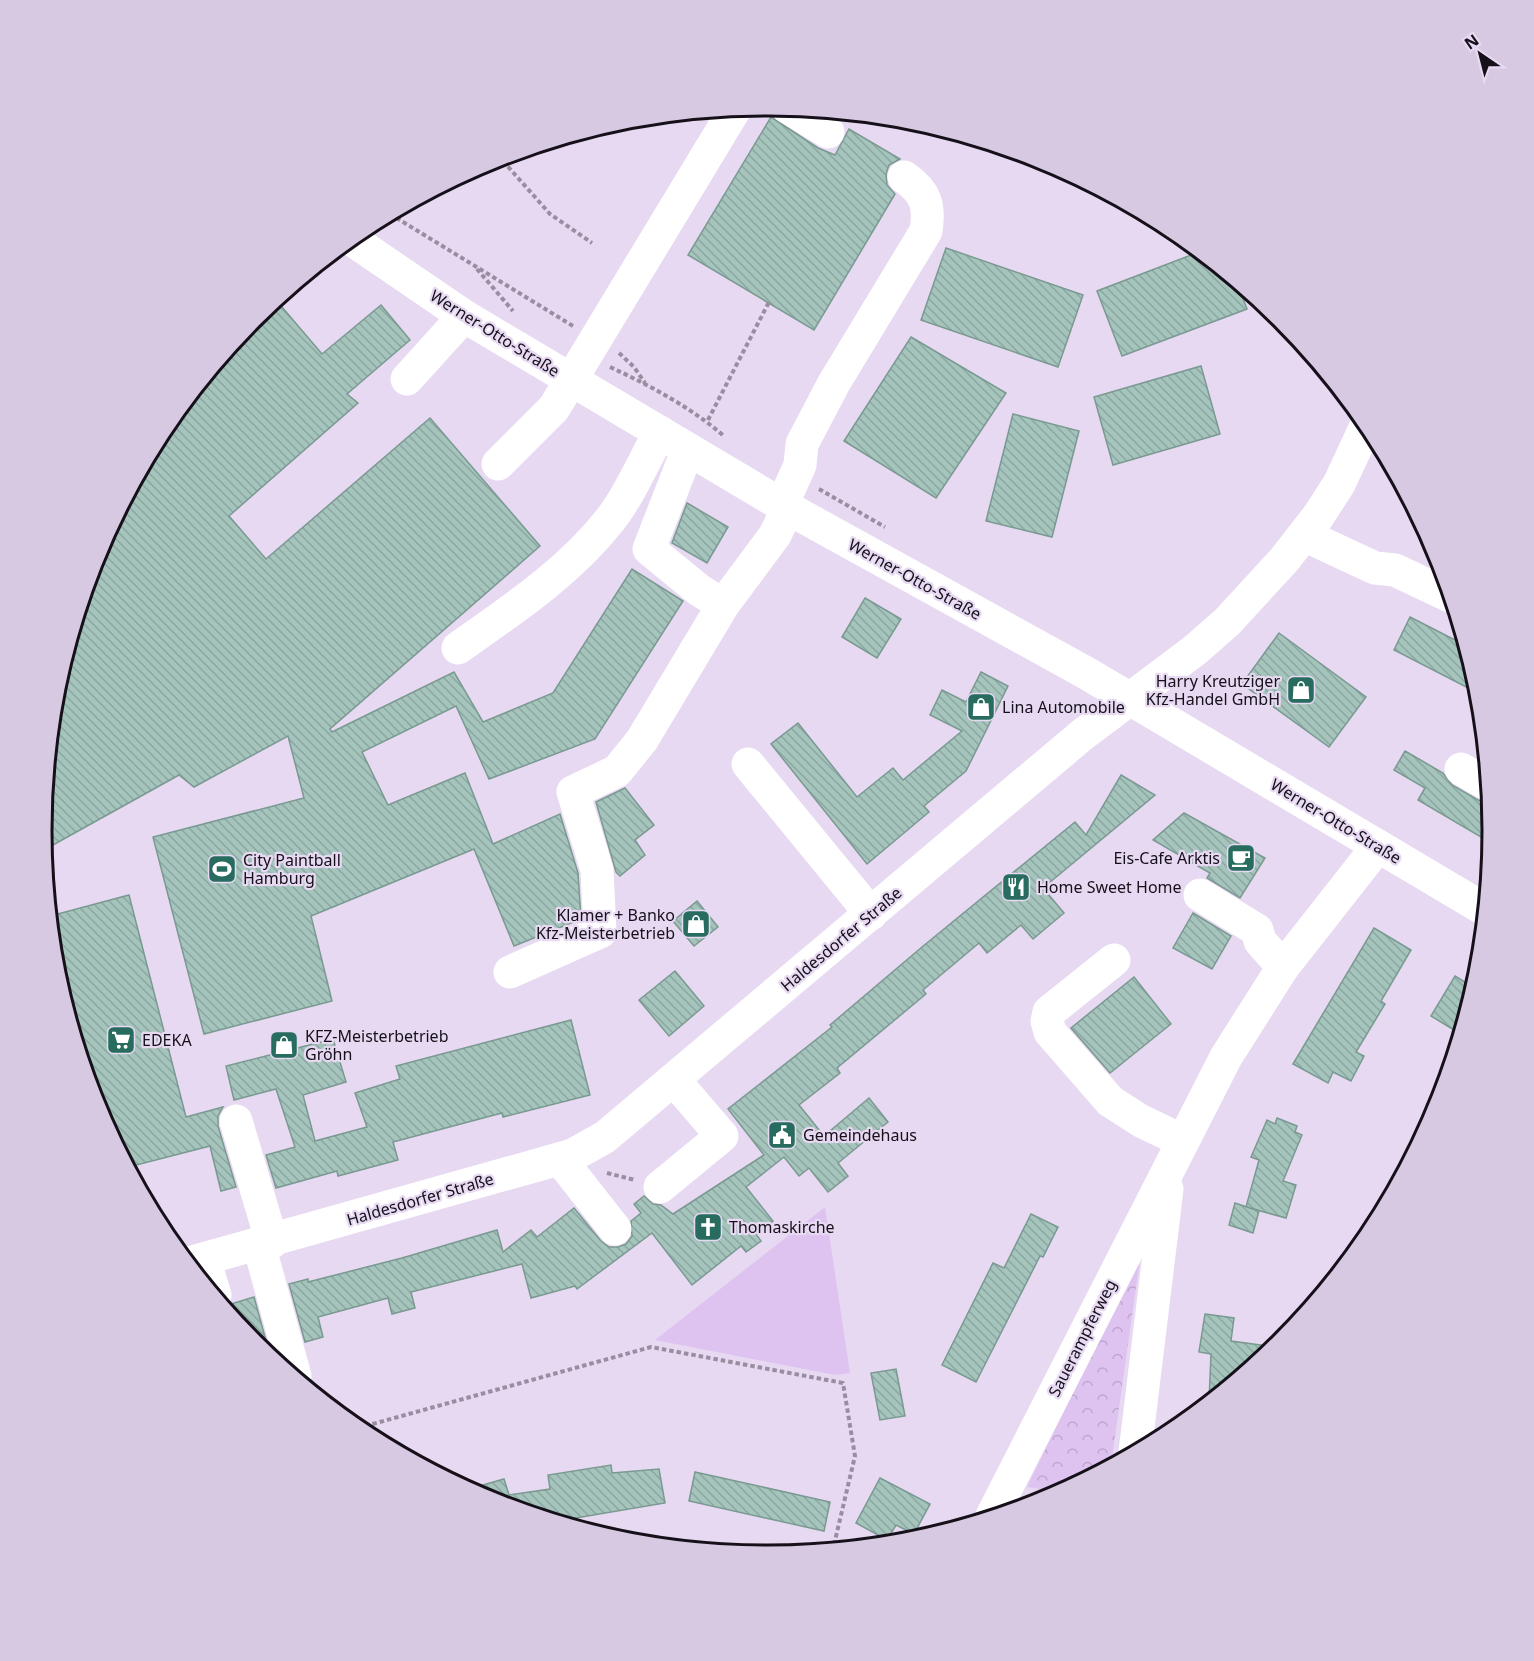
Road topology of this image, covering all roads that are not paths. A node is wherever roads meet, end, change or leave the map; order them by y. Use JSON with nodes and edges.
{"nodes":[{"id":1,"x":730,"y":118,"type":"edge"},
{"id":2,"x":803,"y":118,"type":"edge"},
{"id":3,"x":828,"y":132,"type":"dead end"},
{"id":4,"x":904,"y":177,"type":"dead end"},
{"id":5,"x":361,"y":243,"type":"edge"},
{"id":6,"x":464,"y":316,"type":"junction"},
{"id":7,"x":583,"y":357,"type":"junction"},
{"id":8,"x":406,"y":379,"type":"dead end"},
{"id":9,"x":660,"y":432,"type":"junction"},
{"id":10,"x":830,"y":432,"type":"dead end"},
{"id":11,"x":1362,"y":435,"type":"edge"},
{"id":12,"x":688,"y":449,"type":"junction"},
{"id":13,"x":498,"y":464,"type":"dead end"},
{"id":14,"x":791,"y":489,"type":"junction"},
{"id":15,"x":1304,"y":535,"type":"junction"},
{"id":16,"x":1440,"y":591,"type":"edge"},
{"id":17,"x":723,"y":605,"type":"junction"},
{"id":18,"x":458,"y":648,"type":"dead end"},
{"id":19,"x":1128,"y":698,"type":"junction"},
{"id":20,"x":748,"y":764,"type":"dead end"},
{"id":21,"x":1378,"y":846,"type":"junction"},
{"id":22,"x":1200,"y":895,"type":"dead end"},
{"id":23,"x":1477,"y":905,"type":"edge"},
{"id":24,"x":871,"y":914,"type":"junction"},
{"id":25,"x":1114,"y":960,"type":"dead end"},
{"id":26,"x":1283,"y":967,"type":"junction"},
{"id":27,"x":510,"y":972,"type":"dead end"},
{"id":28,"x":674,"y":1080,"type":"junction"},
{"id":29,"x":236,"y":1121,"type":"dead end"},
{"id":30,"x":1176,"y":1154,"type":"junction"},
{"id":31,"x":567,"y":1157,"type":"junction"},
{"id":32,"x":660,"y":1187,"type":"road end"},
{"id":33,"x":615,"y":1229,"type":"dead end"},
{"id":34,"x":265,"y":1243,"type":"junction"},
{"id":35,"x":197,"y":1261,"type":"edge"},
{"id":36,"x":292,"y":1365,"type":"edge"},
{"id":37,"x":1136,"y":1442,"type":"edge"},
{"id":38,"x":1002,"y":1505,"type":"edge"}],
"edges":[{"from":1,"to":7,"type":"street"},
{"from":2,"to":3,"type":"street"},
{"from":4,"to":14,"type":"street"},
{"from":5,"to":6,"type":"street","name":"Werner-Otto-Straße"},
{"from":6,"to":7,"type":"street","name":"Werner-Otto-Straße"},
{"from":6,"to":8,"type":"street"},
{"from":7,"to":9,"type":"street","name":"Werner-Otto-Straße"},
{"from":7,"to":13,"type":"street"},
{"from":9,"to":12,"type":"street","name":"Werner-Otto-Straße"},
{"from":9,"to":18,"type":"street"},
{"from":10,"to":14,"type":"street"},
{"from":11,"to":15,"type":"street","name":"Haldesdorfer Straße"},
{"from":12,"to":14,"type":"street","name":"Werner-Otto-Straße"},
{"from":12,"to":17,"type":"street"},
{"from":14,"to":17,"type":"street"},
{"from":14,"to":19,"type":"street","name":"Werner-Otto-Straße"},
{"from":15,"to":16,"type":"street"},
{"from":15,"to":19,"type":"street","name":"Haldesdorfer Straße"},
{"from":17,"to":27,"type":"street"},
{"from":19,"to":21,"type":"street","name":"Werner-Otto-Straße"},
{"from":19,"to":24,"type":"street","name":"Haldesdorfer Straße"},
{"from":20,"to":24,"type":"street"},
{"from":21,"to":23,"type":"street","name":"Werner-Otto-Straße"},
{"from":21,"to":26,"type":"street","name":"Sauerampferweg"},
{"from":22,"to":26,"type":"street"},
{"from":24,"to":28,"type":"street","name":"Haldesdorfer Straße"},
{"from":25,"to":30,"type":"street"},
{"from":26,"to":30,"type":"street","name":"Sauerampferweg"},
{"from":28,"to":31,"type":"street","name":"Haldesdorfer Straße"},
{"from":28,"to":32,"type":"street"},
{"from":29,"to":34,"type":"street"},
{"from":30,"to":37,"type":"street","name":"Sauerampferweg"},
{"from":30,"to":38,"type":"street","name":"Sauerampferweg"},
{"from":31,"to":33,"type":"street"},
{"from":31,"to":34,"type":"street","name":"Haldesdorfer Straße"},
{"from":34,"to":35,"type":"street","name":"Haldesdorfer Straße"},
{"from":34,"to":36,"type":"street"}]}
